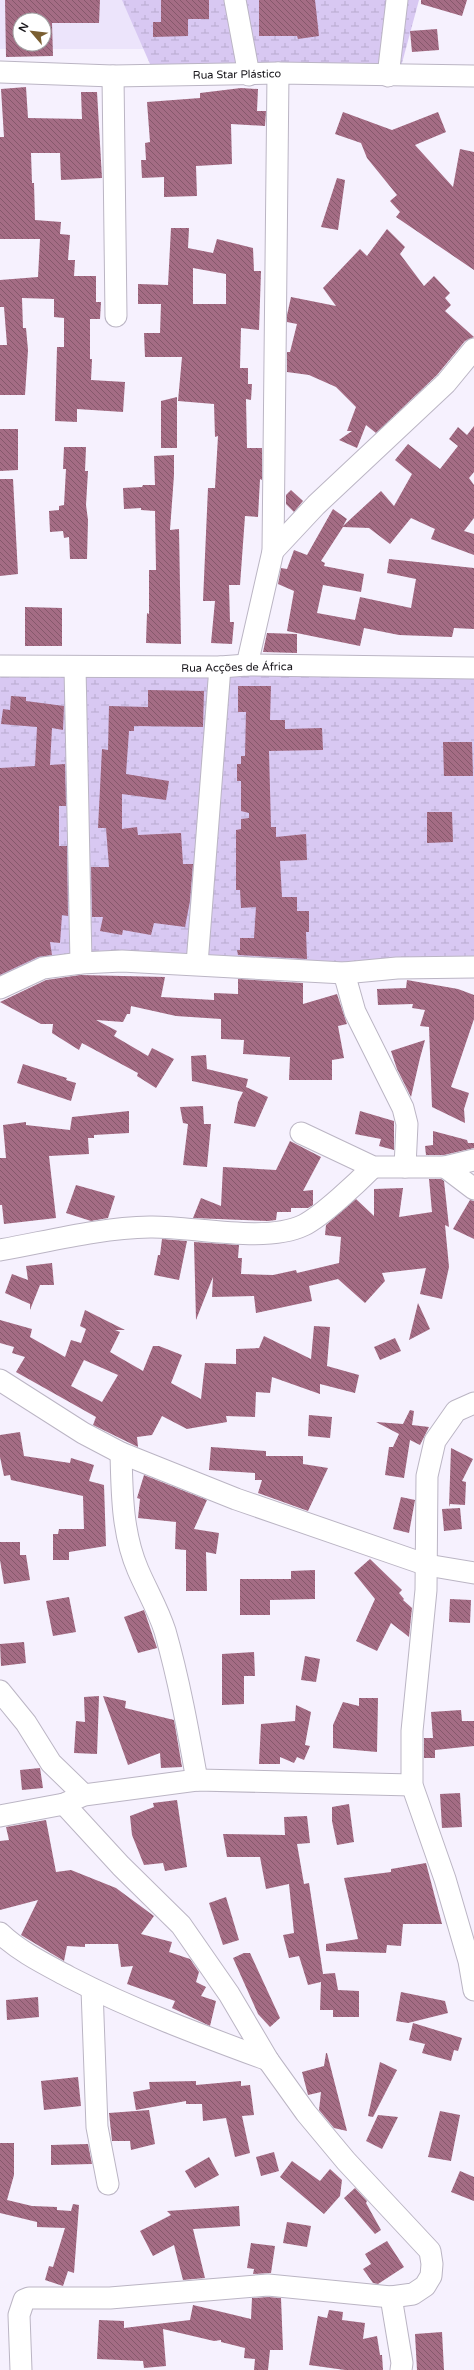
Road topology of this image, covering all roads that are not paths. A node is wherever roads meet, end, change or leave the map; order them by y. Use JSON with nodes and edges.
{"nodes":[{"id":1,"x":235,"y":0,"type":"edge"},
{"id":2,"x":397,"y":0,"type":"edge"},
{"id":3,"x":0,"y":72,"type":"edge"},
{"id":4,"x":278,"y":73,"type":"junction"},
{"id":5,"x":249,"y":75,"type":"junction"},
{"id":6,"x":113,"y":76,"type":"junction"},
{"id":7,"x":388,"y":76,"type":"junction"},
{"id":8,"x":474,"y":76,"type":"edge"},
{"id":9,"x":116,"y":316,"type":"dead end"},
{"id":10,"x":474,"y":349,"type":"edge"},
{"id":11,"x":273,"y":550,"type":"junction"},
{"id":12,"x":247,"y":665,"type":"junction"},
{"id":13,"x":0,"y":666,"type":"edge"},
{"id":14,"x":75,"y":667,"type":"junction"},
{"id":15,"x":220,"y":667,"type":"junction"},
{"id":16,"x":474,"y":668,"type":"edge"},
{"id":17,"x":82,"y":963,"type":"junction"},
{"id":18,"x":197,"y":964,"type":"junction"},
{"id":19,"x":474,"y":967,"type":"edge"},
{"id":20,"x":344,"y":972,"type":"junction"},
{"id":21,"x":0,"y":988,"type":"edge"},
{"id":22,"x":301,"y":1133,"type":"dead end"},
{"id":23,"x":474,"y":1160,"type":"edge"},
{"id":24,"x":373,"y":1167,"type":"junction"},
{"id":25,"x":445,"y":1167,"type":"junction"},
{"id":26,"x":405,"y":1168,"type":"junction"},
{"id":27,"x":474,"y":1189,"type":"edge"},
{"id":28,"x":0,"y":1250,"type":"edge"},
{"id":29,"x":0,"y":1380,"type":"edge"},
{"id":30,"x":474,"y":1403,"type":"edge"},
{"id":31,"x":121,"y":1453,"type":"junction"},
{"id":32,"x":427,"y":1565,"type":"junction"},
{"id":33,"x":474,"y":1573,"type":"edge"},
{"id":34,"x":0,"y":1691,"type":"edge"},
{"id":35,"x":197,"y":1780,"type":"junction"},
{"id":36,"x":412,"y":1785,"type":"junction"},
{"id":37,"x":84,"y":1795,"type":"junction"},
{"id":38,"x":64,"y":1804,"type":"junction"},
{"id":39,"x":0,"y":1816,"type":"edge"},
{"id":40,"x":0,"y":1933,"type":"edge"},
{"id":41,"x":92,"y":1989,"type":"junction"},
{"id":42,"x":474,"y":1990,"type":"edge"},
{"id":43,"x":268,"y":2060,"type":"junction"},
{"id":44,"x":108,"y":2184,"type":"dead end"},
{"id":45,"x":391,"y":2297,"type":"junction"},
{"id":46,"x":21,"y":2370,"type":"edge"},
{"id":47,"x":401,"y":2370,"type":"edge"}],
"edges":[{"from":1,"to":5,"type":"street"},
{"from":2,"to":7,"type":"street"},
{"from":3,"to":6,"type":"street","name":"Rua Star Plástico"},
{"from":4,"to":5,"type":"street","name":"Rua Star Plástico"},
{"from":4,"to":7,"type":"street","name":"Rua Star Plástico"},
{"from":4,"to":11,"type":"street"},
{"from":5,"to":6,"type":"street","name":"Rua Star Plástico"},
{"from":6,"to":9,"type":"street"},
{"from":7,"to":8,"type":"street","name":"Rua Star Plástico"},
{"from":10,"to":11,"type":"street"},
{"from":11,"to":12,"type":"street"},
{"from":12,"to":15,"type":"street","name":"Rua Acções de África"},
{"from":12,"to":16,"type":"street","name":"Rua Acções de África"},
{"from":13,"to":14,"type":"street","name":"Rua Acções de África"},
{"from":14,"to":15,"type":"street","name":"Rua Acções de África"},
{"from":14,"to":17,"type":"street"},
{"from":15,"to":18,"type":"street"},
{"from":17,"to":18,"type":"street"},
{"from":17,"to":21,"type":"street"},
{"from":18,"to":20,"type":"street"},
{"from":19,"to":20,"type":"street"},
{"from":20,"to":26,"type":"street"},
{"from":22,"to":24,"type":"street"},
{"from":23,"to":25,"type":"street"},
{"from":24,"to":26,"type":"street"},
{"from":24,"to":28,"type":"street"},
{"from":25,"to":26,"type":"street"},
{"from":25,"to":27,"type":"street"},
{"from":29,"to":31,"type":"street"},
{"from":30,"to":32,"type":"street"},
{"from":31,"to":32,"type":"street"},
{"from":31,"to":35,"type":"street"},
{"from":32,"to":33,"type":"street"},
{"from":32,"to":36,"type":"street"},
{"from":34,"to":37,"type":"street"},
{"from":35,"to":36,"type":"street"},
{"from":35,"to":37,"type":"street"},
{"from":36,"to":42,"type":"street"},
{"from":37,"to":38,"type":"street"},
{"from":38,"to":39,"type":"street"},
{"from":38,"to":43,"type":"street"},
{"from":40,"to":41,"type":"street"},
{"from":41,"to":43,"type":"street"},
{"from":41,"to":44,"type":"street"},
{"from":43,"to":45,"type":"street"},
{"from":45,"to":46,"type":"street"},
{"from":45,"to":47,"type":"street"}]}
